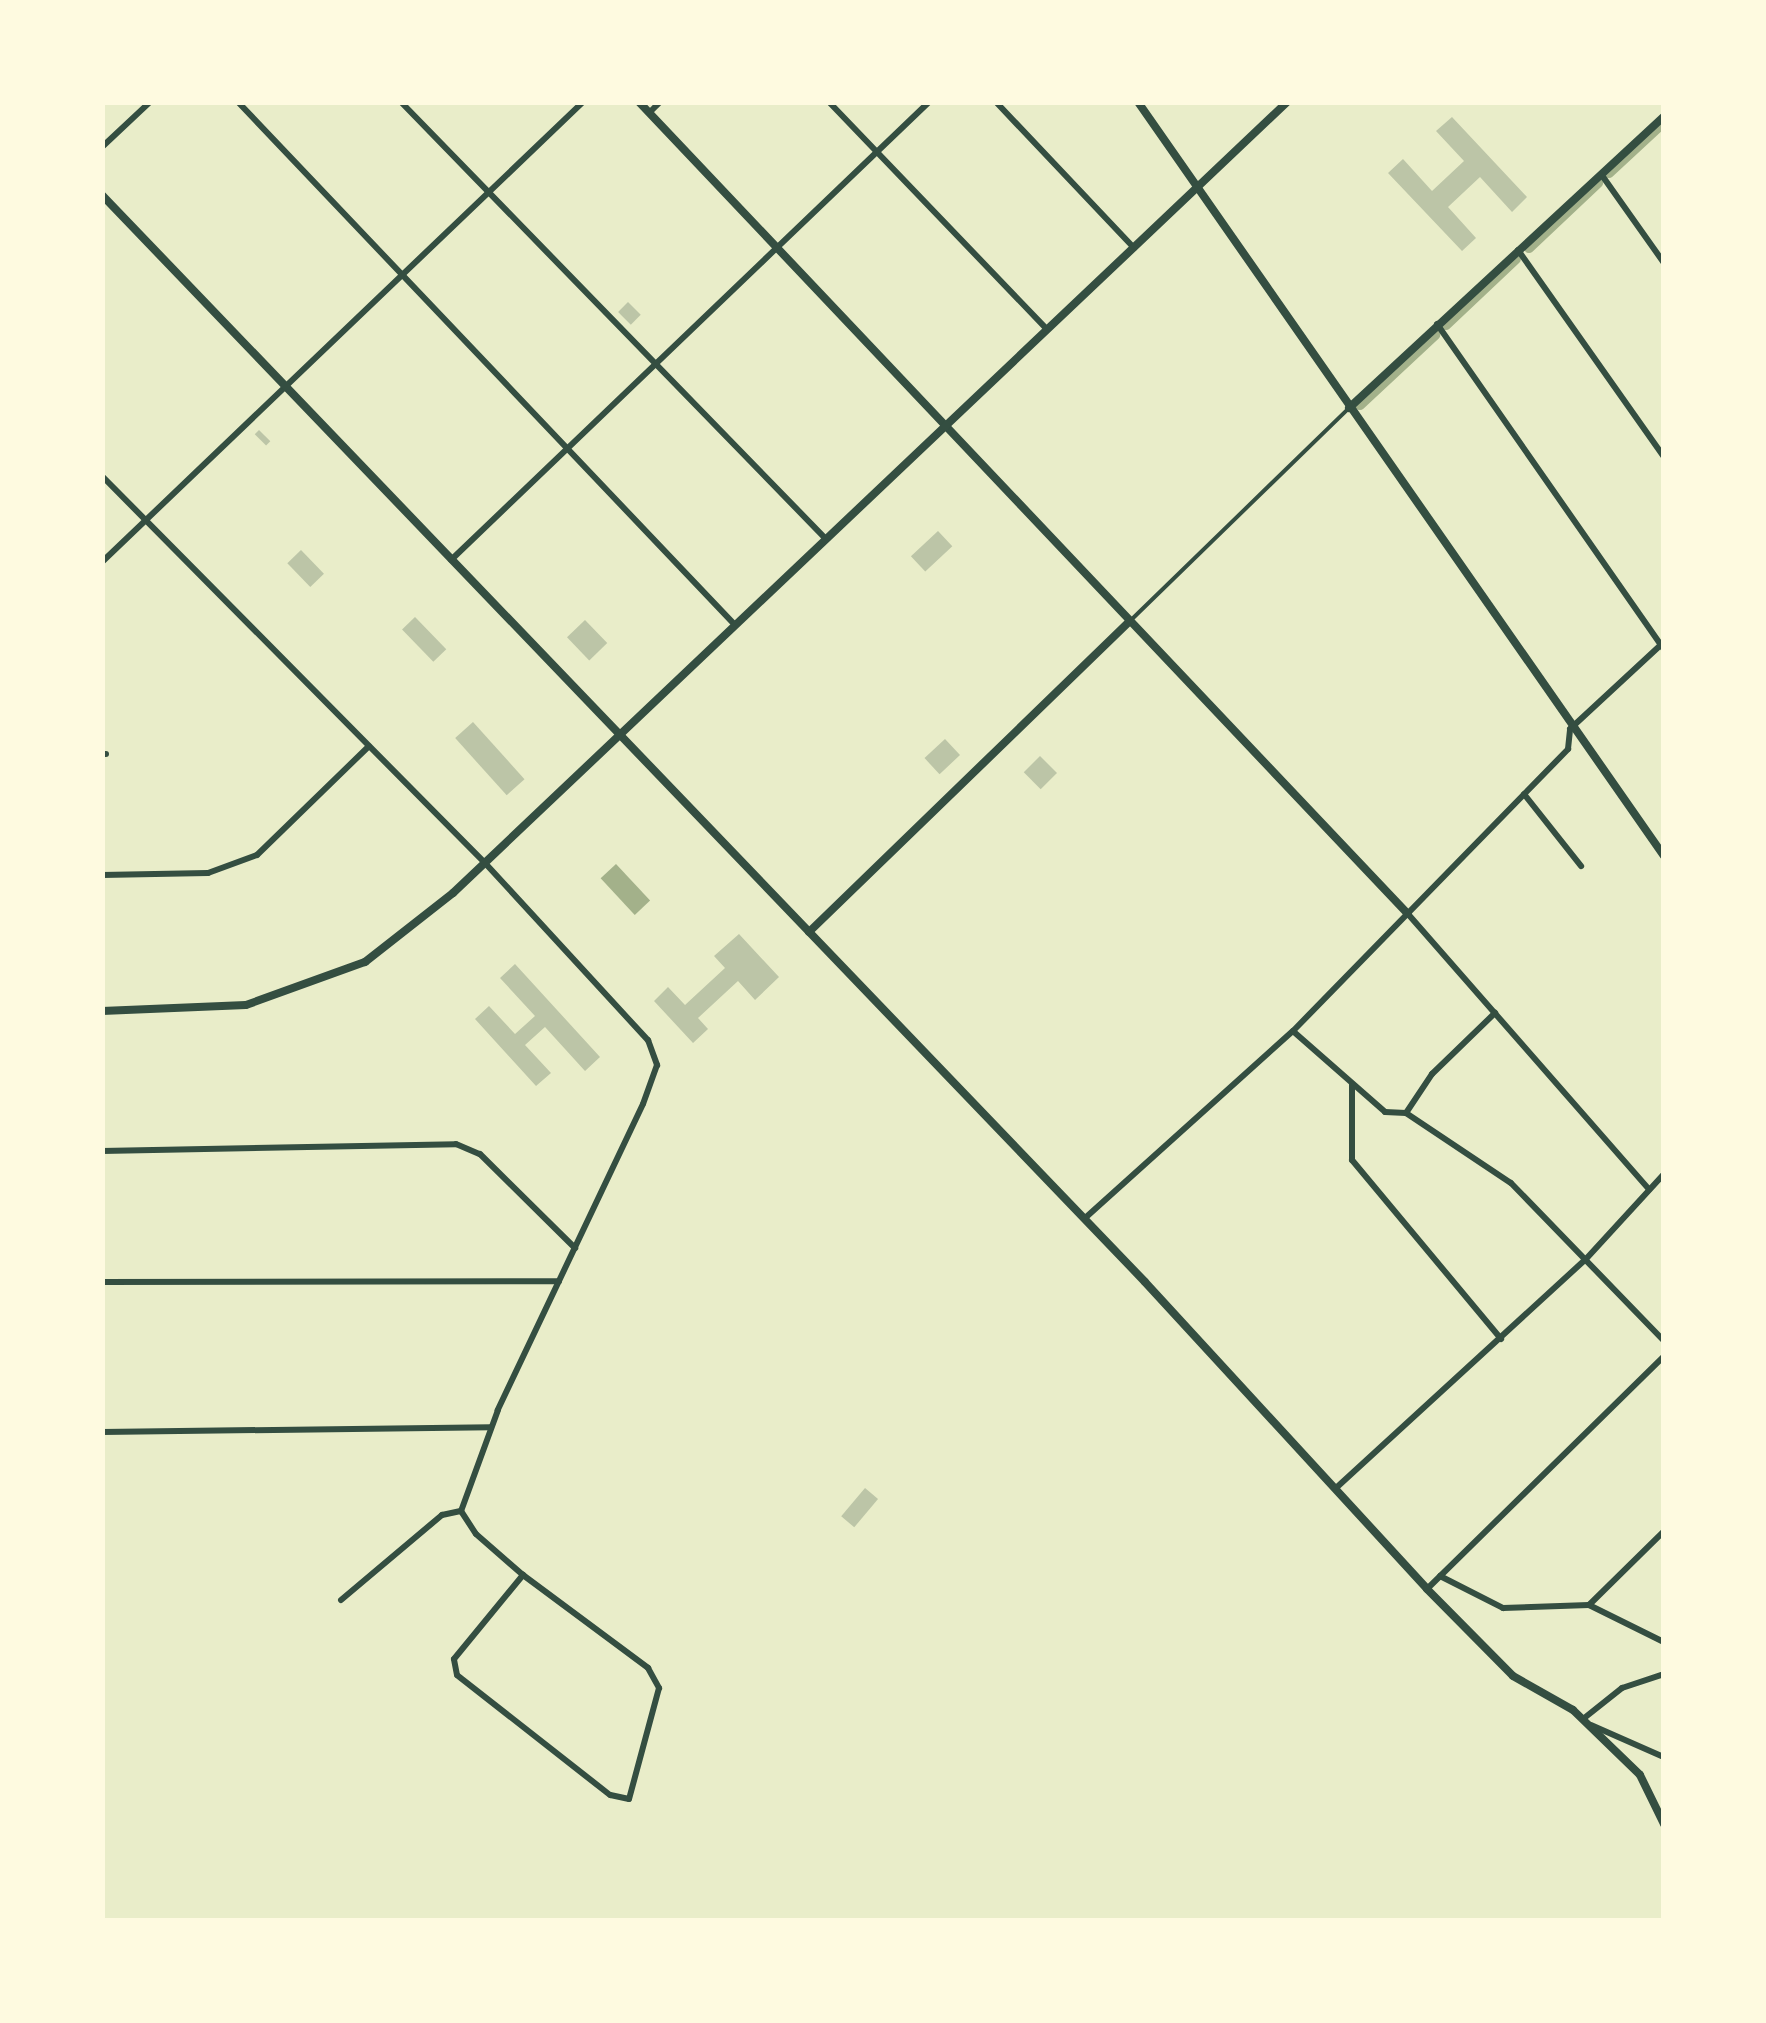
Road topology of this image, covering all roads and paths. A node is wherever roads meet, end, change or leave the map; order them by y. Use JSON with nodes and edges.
{"nodes":[{"id":1,"x":150,"y":102,"type":"edge"},
{"id":2,"x":238,"y":102,"type":"edge"},
{"id":3,"x":402,"y":102,"type":"edge"},
{"id":4,"x":583,"y":102,"type":"edge"},
{"id":5,"x":639,"y":102,"type":"edge"},
{"id":6,"x":660,"y":102,"type":"edge"},
{"id":7,"x":828,"y":102,"type":"edge"},
{"id":8,"x":929,"y":102,"type":"edge"},
{"id":9,"x":996,"y":102,"type":"edge"},
{"id":10,"x":1138,"y":102,"type":"edge"},
{"id":11,"x":1288,"y":102,"type":"edge"},
{"id":12,"x":649,"y":113,"type":"junction"},
{"id":13,"x":1664,"y":116,"type":"edge"},
{"id":14,"x":102,"y":147,"type":"edge"},
{"id":15,"x":877,"y":152,"type":"junction"},
{"id":16,"x":1600,"y":173,"type":"junction"},
{"id":17,"x":1197,"y":188,"type":"junction"},
{"id":18,"x":487,"y":194,"type":"junction"},
{"id":19,"x":102,"y":196,"type":"edge"},
{"id":20,"x":776,"y":248,"type":"junction"},
{"id":21,"x":1134,"y":248,"type":"junction"},
{"id":22,"x":1518,"y":250,"type":"junction"},
{"id":23,"x":1664,"y":263,"type":"edge"},
{"id":24,"x":400,"y":277,"type":"junction"},
{"id":25,"x":1436,"y":324,"type":"junction"},
{"id":26,"x":1047,"y":330,"type":"junction"},
{"id":27,"x":653,"y":364,"type":"junction"},
{"id":28,"x":286,"y":386,"type":"junction"},
{"id":29,"x":1349,"y":408,"type":"junction"},
{"id":30,"x":946,"y":426,"type":"junction"},
{"id":31,"x":566,"y":448,"type":"junction"},
{"id":32,"x":1664,"y":457,"type":"edge"},
{"id":33,"x":102,"y":476,"type":"edge"},
{"id":34,"x":145,"y":521,"type":"junction"},
{"id":35,"x":826,"y":539,"type":"junction"},
{"id":36,"x":451,"y":560,"type":"junction"},
{"id":37,"x":102,"y":562,"type":"edge"},
{"id":38,"x":1130,"y":620,"type":"junction"},
{"id":39,"x":735,"y":625,"type":"junction"},
{"id":40,"x":1663,"y":645,"type":"edge"},
{"id":41,"x":1570,"y":729,"type":"junction"},
{"id":42,"x":620,"y":735,"type":"junction"},
{"id":43,"x":370,"y":746,"type":"junction"},
{"id":44,"x":1524,"y":794,"type":"junction"},
{"id":45,"x":1664,"y":856,"type":"edge"},
{"id":46,"x":485,"y":863,"type":"junction"},
{"id":47,"x":1580,"y":866,"type":"dead end"},
{"id":48,"x":102,"y":874,"type":"edge"},
{"id":49,"x":1408,"y":914,"type":"junction"},
{"id":50,"x":809,"y":932,"type":"junction"},
{"id":51,"x":102,"y":1011,"type":"edge"},
{"id":52,"x":1496,"y":1014,"type":"junction"},
{"id":53,"x":1293,"y":1031,"type":"junction"},
{"id":54,"x":1352,"y":1083,"type":"junction"},
{"id":55,"x":1406,"y":1113,"type":"junction"},
{"id":56,"x":102,"y":1152,"type":"edge"},
{"id":57,"x":1664,"y":1174,"type":"edge"},
{"id":58,"x":1649,"y":1189,"type":"junction"},
{"id":59,"x":1084,"y":1219,"type":"junction"},
{"id":60,"x":575,"y":1248,"type":"junction"},
{"id":61,"x":1586,"y":1259,"type":"junction"},
{"id":62,"x":559,"y":1281,"type":"junction"},
{"id":63,"x":102,"y":1282,"type":"edge"},
{"id":64,"x":1500,"y":1339,"type":"junction"},
{"id":65,"x":1664,"y":1341,"type":"edge"},
{"id":66,"x":1664,"y":1356,"type":"edge"},
{"id":67,"x":492,"y":1427,"type":"junction"},
{"id":68,"x":102,"y":1432,"type":"edge"},
{"id":69,"x":1336,"y":1488,"type":"junction"},
{"id":70,"x":461,"y":1511,"type":"junction"},
{"id":71,"x":1664,"y":1532,"type":"edge"},
{"id":72,"x":523,"y":1574,"type":"junction"},
{"id":73,"x":1440,"y":1576,"type":"junction"},
{"id":74,"x":1427,"y":1588,"type":"junction"},
{"id":75,"x":340,"y":1600,"type":"dead end"},
{"id":76,"x":1588,"y":1605,"type":"junction"},
{"id":77,"x":1664,"y":1642,"type":"edge"},
{"id":78,"x":1664,"y":1674,"type":"edge"},
{"id":79,"x":1586,"y":1722,"type":"junction"},
{"id":80,"x":1664,"y":1757,"type":"edge"},
{"id":81,"x":1664,"y":1824,"type":"edge"}],
"edges":[{"from":1,"to":14,"type":"street"},
{"from":2,"to":24,"type":"street"},
{"from":3,"to":18,"type":"street"},
{"from":4,"to":18,"type":"street"},
{"from":5,"to":12,"type":"street"},
{"from":6,"to":12,"type":"street"},
{"from":7,"to":15,"type":"street"},
{"from":8,"to":15,"type":"street"},
{"from":9,"to":21,"type":"street"},
{"from":10,"to":17,"type":"street"},
{"from":11,"to":17,"type":"street"},
{"from":12,"to":20,"type":"street"},
{"from":13,"to":16,"type":"street"},
{"from":15,"to":20,"type":"street"},
{"from":15,"to":26,"type":"street"},
{"from":16,"to":22,"type":"street"},
{"from":16,"to":23,"type":"street"},
{"from":17,"to":21,"type":"street"},
{"from":17,"to":29,"type":"street"},
{"from":18,"to":24,"type":"street"},
{"from":18,"to":27,"type":"street"},
{"from":19,"to":28,"type":"street"},
{"from":20,"to":27,"type":"street"},
{"from":20,"to":30,"type":"street"},
{"from":21,"to":26,"type":"street"},
{"from":22,"to":25,"type":"street"},
{"from":22,"to":32,"type":"street"},
{"from":24,"to":28,"type":"street"},
{"from":24,"to":31,"type":"street"},
{"from":25,"to":29,"type":"street"},
{"from":25,"to":40,"type":"street"},
{"from":26,"to":30,"type":"street"},
{"from":27,"to":31,"type":"street"},
{"from":27,"to":35,"type":"street"},
{"from":28,"to":34,"type":"street"},
{"from":28,"to":36,"type":"street"},
{"from":29,"to":38,"type":"street"},
{"from":29,"to":41,"type":"street"},
{"from":30,"to":35,"type":"street"},
{"from":30,"to":38,"type":"street"},
{"from":31,"to":36,"type":"street"},
{"from":31,"to":39,"type":"street"},
{"from":33,"to":34,"type":"street"},
{"from":34,"to":37,"type":"street"},
{"from":34,"to":43,"type":"street"},
{"from":35,"to":39,"type":"street"},
{"from":36,"to":42,"type":"street"},
{"from":38,"to":49,"type":"street"},
{"from":38,"to":50,"type":"street"},
{"from":39,"to":42,"type":"street"},
{"from":40,"to":41,"type":"street"},
{"from":41,"to":44,"type":"street"},
{"from":41,"to":45,"type":"street"},
{"from":42,"to":46,"type":"street"},
{"from":42,"to":50,"type":"street"},
{"from":43,"to":46,"type":"street"},
{"from":43,"to":48,"type":"street"},
{"from":44,"to":47,"type":"street"},
{"from":44,"to":49,"type":"street"},
{"from":46,"to":51,"type":"street"},
{"from":46,"to":60,"type":"street"},
{"from":49,"to":52,"type":"street"},
{"from":49,"to":53,"type":"street"},
{"from":50,"to":59,"type":"street"},
{"from":52,"to":55,"type":"street"},
{"from":52,"to":58,"type":"street"},
{"from":53,"to":54,"type":"street"},
{"from":53,"to":59,"type":"street"},
{"from":54,"to":55,"type":"street"},
{"from":54,"to":64,"type":"street"},
{"from":55,"to":61,"type":"street"},
{"from":56,"to":60,"type":"street"},
{"from":57,"to":58,"type":"street"},
{"from":58,"to":61,"type":"street"},
{"from":59,"to":69,"type":"street"},
{"from":60,"to":62,"type":"street"},
{"from":61,"to":64,"type":"street"},
{"from":61,"to":65,"type":"street"},
{"from":62,"to":63,"type":"street"},
{"from":62,"to":67,"type":"street"},
{"from":64,"to":69,"type":"street"},
{"from":66,"to":73,"type":"street"},
{"from":67,"to":68,"type":"street"},
{"from":67,"to":70,"type":"street"},
{"from":69,"to":74,"type":"street"},
{"from":70,"to":72,"type":"street"},
{"from":70,"to":75,"type":"street"},
{"from":71,"to":76,"type":"street"},
{"from":72,"to":72,"type":"street"},
{"from":73,"to":74,"type":"street"},
{"from":73,"to":76,"type":"street"},
{"from":74,"to":79,"type":"street"},
{"from":76,"to":77,"type":"street"},
{"from":78,"to":79,"type":"street"},
{"from":79,"to":80,"type":"street"},
{"from":79,"to":81,"type":"street"}]}
